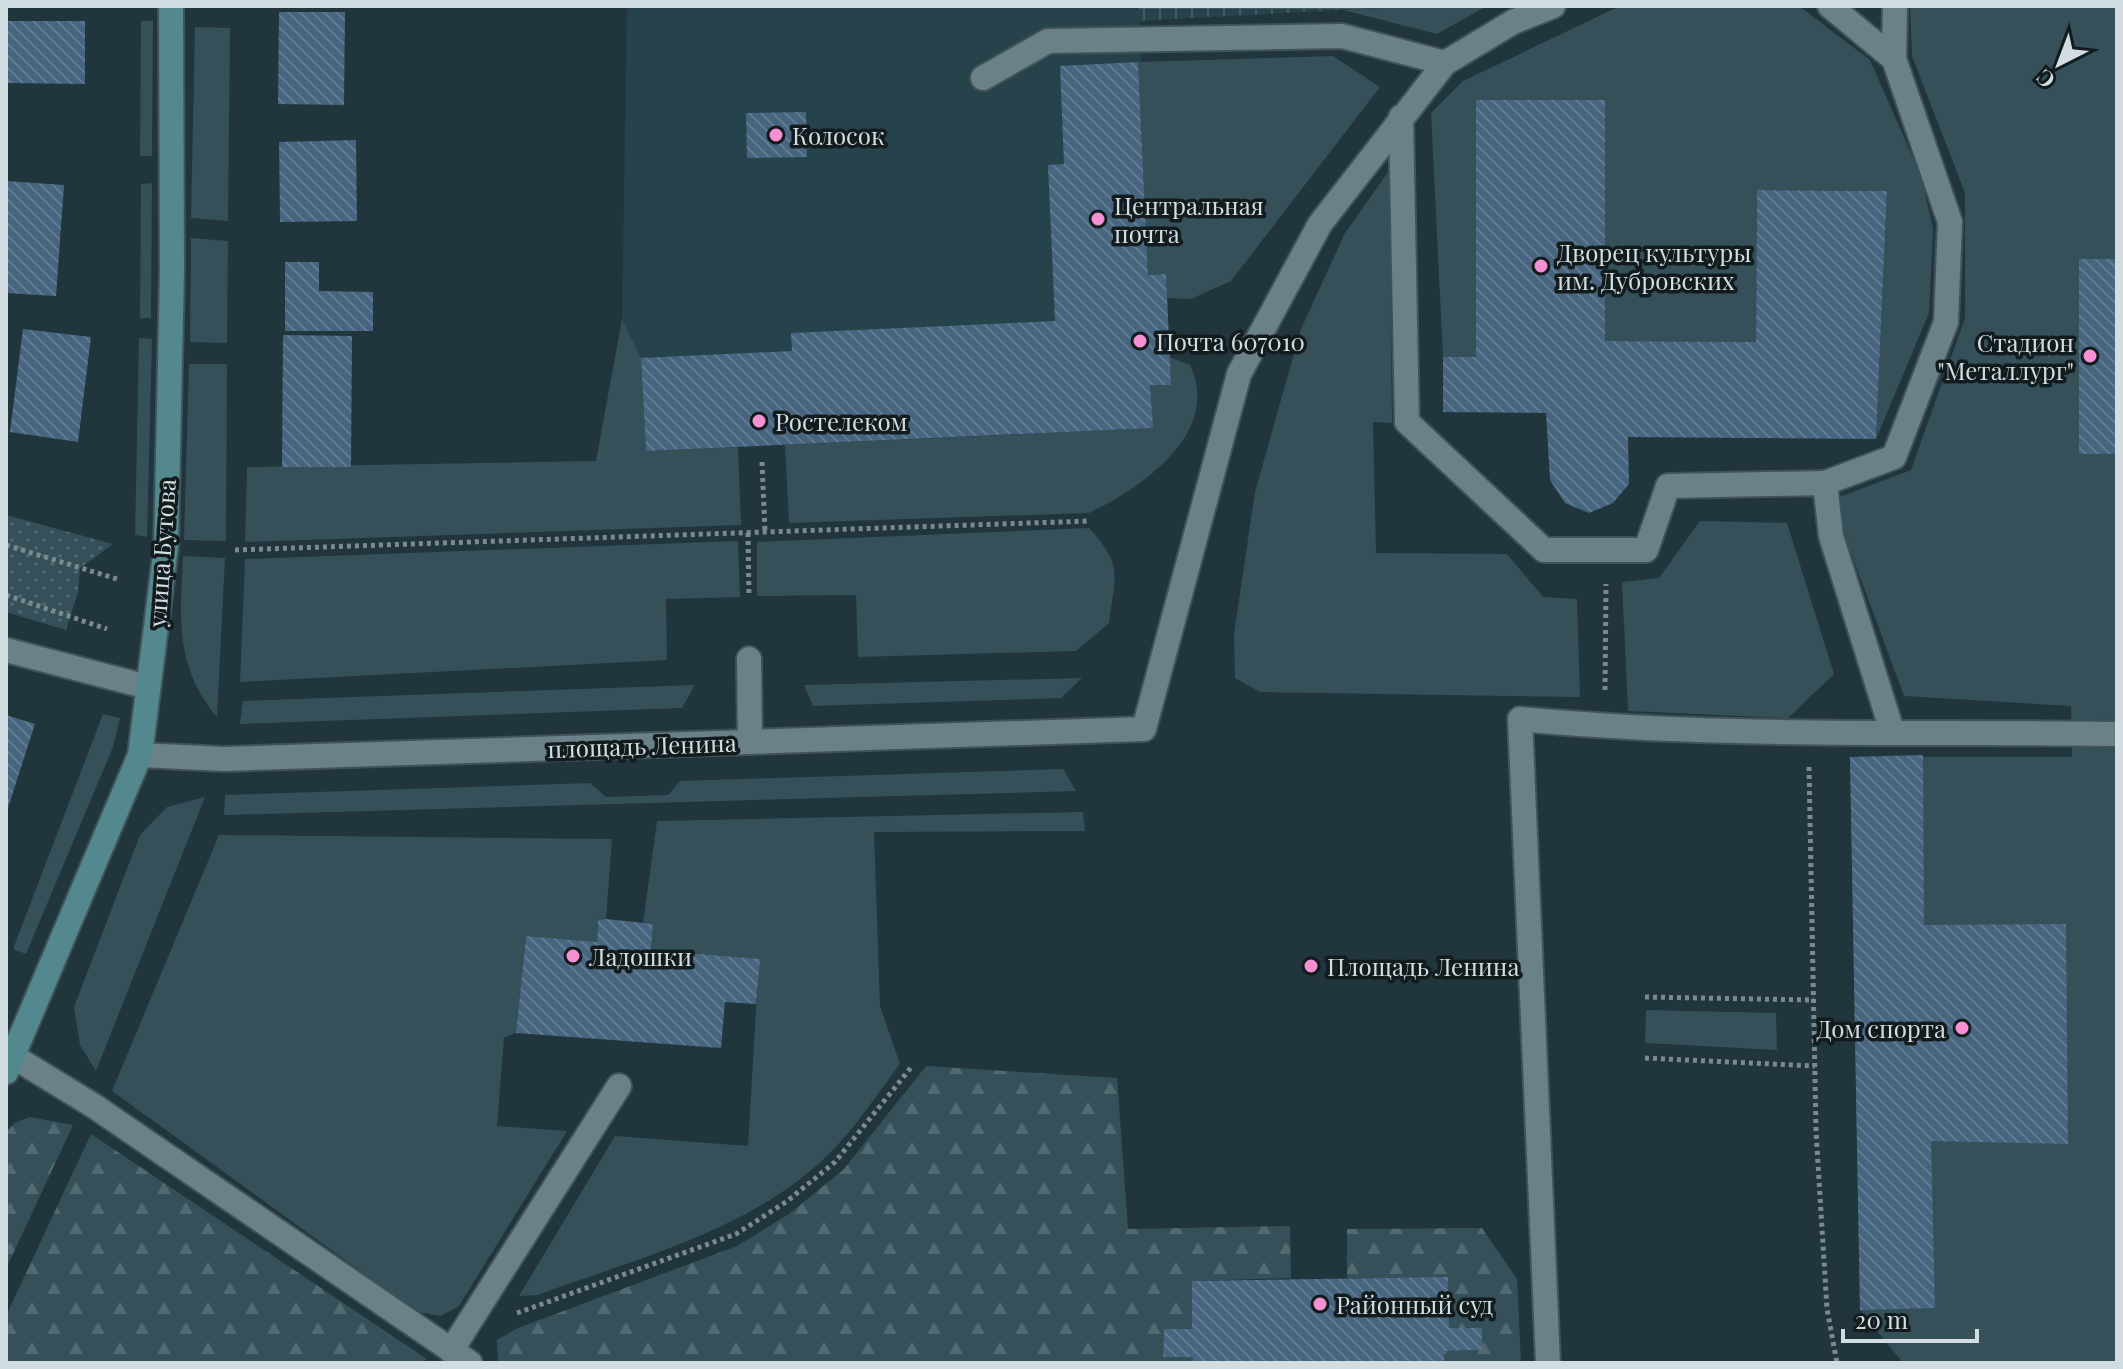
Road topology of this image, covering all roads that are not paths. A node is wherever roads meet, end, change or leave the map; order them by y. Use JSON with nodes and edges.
{"nodes":[{"id":1,"x":171,"y":6,"type":"edge"},
{"id":2,"x":1553,"y":6,"type":"edge"},
{"id":3,"x":1830,"y":6,"type":"edge"},
{"id":4,"x":1895,"y":6,"type":"edge"},
{"id":5,"x":1894,"y":59,"type":"junction"},
{"id":6,"x":1445,"y":63,"type":"junction"},
{"id":7,"x":983,"y":78,"type":"dead end"},
{"id":8,"x":1401,"y":117,"type":"junction"},
{"id":9,"x":1825,"y":483,"type":"junction"},
{"id":10,"x":6,"y":650,"type":"edge"},
{"id":11,"x":749,"y":659,"type":"dead end"},
{"id":12,"x":148,"y":687,"type":"junction"},
{"id":13,"x":1892,"y":731,"type":"junction"},
{"id":14,"x":2117,"y":734,"type":"edge"},
{"id":15,"x":750,"y":742,"type":"junction"},
{"id":16,"x":140,"y":755,"type":"junction"},
{"id":17,"x":10,"y":1065,"type":"edge"},
{"id":18,"x":619,"y":1086,"type":"dead end"},
{"id":19,"x":461,"y":1357,"type":"edge"},
{"id":20,"x":1548,"y":1363,"type":"edge"}],
"edges":[{"from":1,"to":12,"type":"street","name":"улица Бутова"},
{"from":2,"to":6,"type":"street"},
{"from":3,"to":5,"type":"street"},
{"from":4,"to":5,"type":"street"},
{"from":5,"to":9,"type":"street"},
{"from":6,"to":7,"type":"street"},
{"from":6,"to":8,"type":"street"},
{"from":8,"to":9,"type":"street"},
{"from":8,"to":15,"type":"street","name":"площадь Ленина"},
{"from":9,"to":13,"type":"street"},
{"from":10,"to":12,"type":"street"},
{"from":11,"to":15,"type":"street"},
{"from":12,"to":16,"type":"street","name":"улица Бутова"},
{"from":13,"to":14,"type":"street"},
{"from":13,"to":20,"type":"street"},
{"from":15,"to":16,"type":"street","name":"площадь Ленина"},
{"from":16,"to":17,"type":"street","name":"улица Бутова"},
{"from":17,"to":19,"type":"street"},
{"from":18,"to":19,"type":"street"}]}
